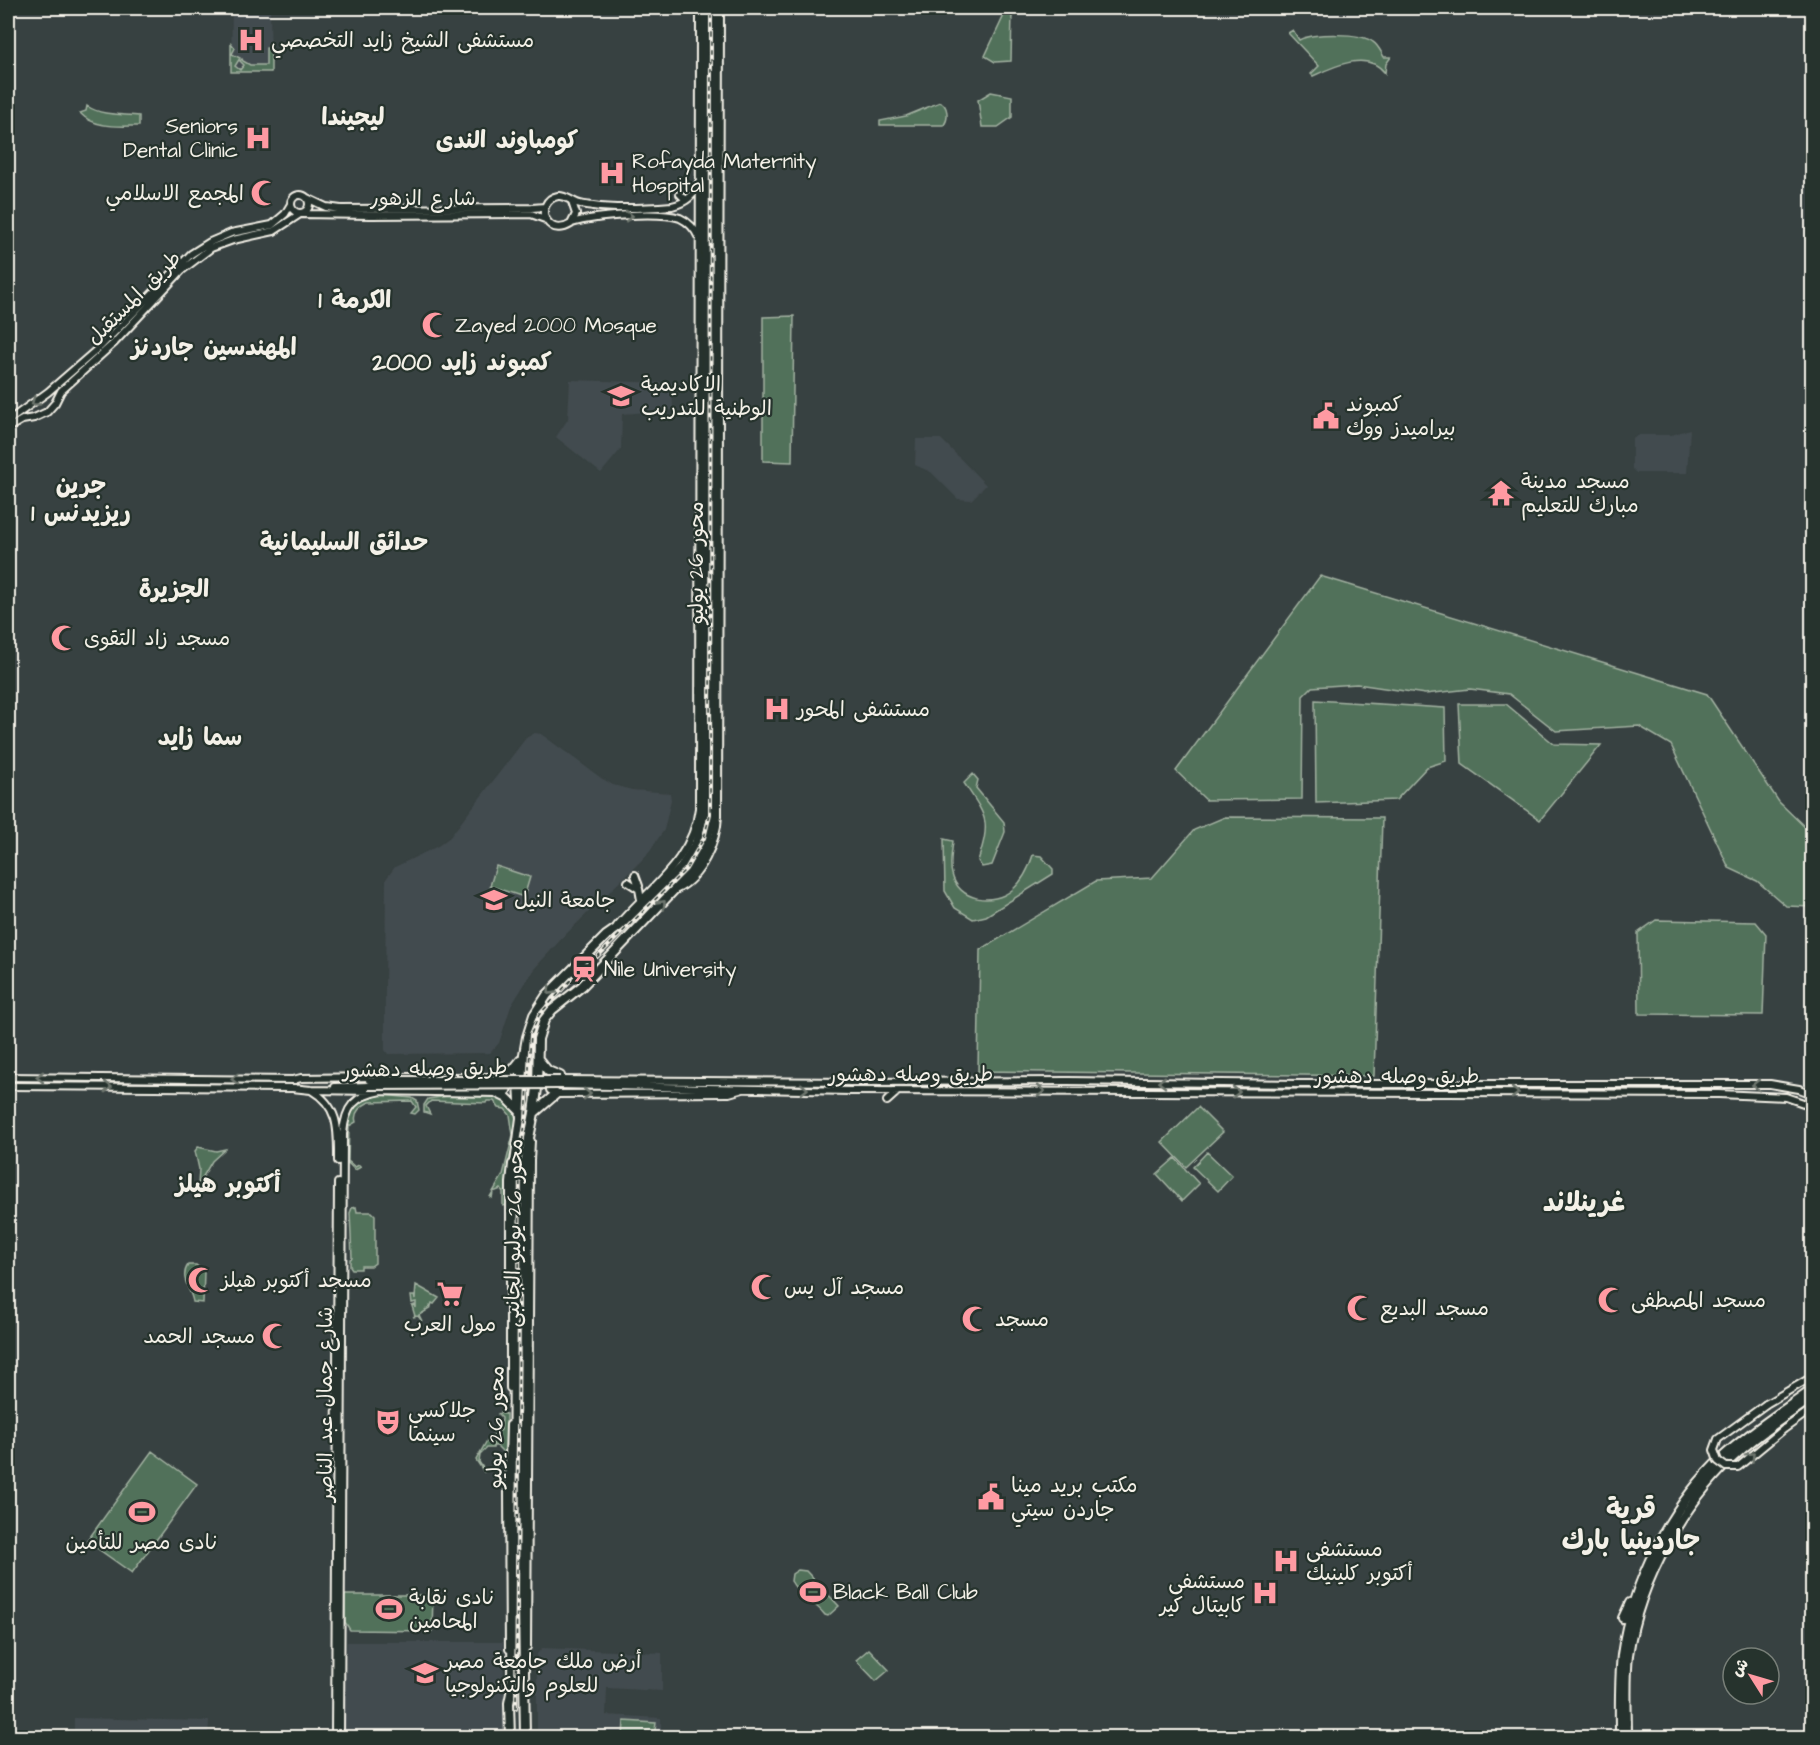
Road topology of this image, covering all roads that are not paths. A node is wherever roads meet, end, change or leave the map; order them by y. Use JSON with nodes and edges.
{"nodes":[{"id":1,"x":700,"y":8,"type":"edge"},
{"id":2,"x":706,"y":8,"type":"edge"},
{"id":3,"x":718,"y":8,"type":"edge"},
{"id":4,"x":715,"y":74,"type":"junction"},
{"id":5,"x":706,"y":83,"type":"junction"},
{"id":6,"x":720,"y":84,"type":"junction"},
{"id":7,"x":700,"y":132,"type":"junction"},
{"id":8,"x":700,"y":175,"type":"junction"},
{"id":9,"x":680,"y":194,"type":"dead end"},
{"id":10,"x":307,"y":198,"type":"junction"},
{"id":11,"x":686,"y":200,"type":"junction"},
{"id":12,"x":572,"y":202,"type":"junction"},
{"id":13,"x":291,"y":204,"type":"junction"},
{"id":14,"x":679,"y":204,"type":"junction"},
{"id":15,"x":545,"y":207,"type":"junction"},
{"id":16,"x":370,"y":212,"type":"junction"},
{"id":17,"x":472,"y":212,"type":"junction"},
{"id":18,"x":300,"y":214,"type":"junction"},
{"id":19,"x":545,"y":219,"type":"junction"},
{"id":20,"x":681,"y":221,"type":"junction"},
{"id":21,"x":572,"y":223,"type":"junction"},
{"id":22,"x":720,"y":223,"type":"junction"},
{"id":23,"x":715,"y":236,"type":"junction"},
{"id":24,"x":701,"y":240,"type":"junction"},
{"id":25,"x":700,"y":262,"type":"junction"},
{"id":26,"x":183,"y":265,"type":"junction"},
{"id":27,"x":706,"y":320,"type":"junction"},
{"id":28,"x":122,"y":325,"type":"junction"},
{"id":29,"x":130,"y":326,"type":"junction"},
{"id":30,"x":717,"y":359,"type":"junction"},
{"id":31,"x":8,"y":421,"type":"edge"},
{"id":32,"x":8,"y":428,"type":"edge"},
{"id":33,"x":705,"y":438,"type":"junction"},
{"id":34,"x":700,"y":459,"type":"junction"},
{"id":35,"x":714,"y":480,"type":"junction"},
{"id":36,"x":705,"y":481,"type":"junction"},
{"id":37,"x":714,"y":497,"type":"junction"},
{"id":38,"x":705,"y":498,"type":"junction"},
{"id":39,"x":714,"y":578,"type":"junction"},
{"id":40,"x":719,"y":588,"type":"junction"},
{"id":41,"x":719,"y":639,"type":"junction"},
{"id":42,"x":715,"y":650,"type":"junction"},
{"id":43,"x":705,"y":720,"type":"junction"},
{"id":44,"x":699,"y":739,"type":"junction"},
{"id":45,"x":635,"y":875,"type":"dead end"},
{"id":46,"x":628,"y":882,"type":"dead end"},
{"id":47,"x":676,"y":889,"type":"junction"},
{"id":48,"x":650,"y":892,"type":"junction"},
{"id":49,"x":641,"y":900,"type":"junction"},
{"id":50,"x":630,"y":918,"type":"junction"},
{"id":51,"x":614,"y":930,"type":"junction"},
{"id":52,"x":637,"y":930,"type":"junction"},
{"id":53,"x":624,"y":943,"type":"junction"},
{"id":54,"x":525,"y":1053,"type":"junction"},
{"id":55,"x":537,"y":1055,"type":"junction"},
{"id":56,"x":499,"y":1076,"type":"junction"},
{"id":57,"x":560,"y":1076,"type":"junction"},
{"id":58,"x":8,"y":1077,"type":"edge"},
{"id":59,"x":293,"y":1080,"type":"junction"},
{"id":60,"x":1021,"y":1081,"type":"junction"},
{"id":61,"x":1002,"y":1082,"type":"junction"},
{"id":62,"x":747,"y":1084,"type":"junction"},
{"id":63,"x":1313,"y":1084,"type":"junction"},
{"id":64,"x":1704,"y":1084,"type":"junction"},
{"id":65,"x":1719,"y":1084,"type":"junction"},
{"id":66,"x":8,"y":1086,"type":"edge"},
{"id":67,"x":292,"y":1088,"type":"junction"},
{"id":68,"x":1297,"y":1088,"type":"junction"},
{"id":69,"x":310,"y":1090,"type":"junction"},
{"id":70,"x":900,"y":1090,"type":"junction"},
{"id":71,"x":381,"y":1091,"type":"junction"},
{"id":72,"x":1002,"y":1091,"type":"junction"},
{"id":73,"x":1020,"y":1091,"type":"junction"},
{"id":74,"x":1313,"y":1092,"type":"junction"},
{"id":75,"x":497,"y":1093,"type":"junction"},
{"id":76,"x":556,"y":1094,"type":"junction"},
{"id":77,"x":1704,"y":1094,"type":"junction"},
{"id":78,"x":1719,"y":1094,"type":"junction"},
{"id":79,"x":1812,"y":1094,"type":"edge"},
{"id":80,"x":887,"y":1101,"type":"dead end"},
{"id":81,"x":1812,"y":1106,"type":"edge"},
{"id":82,"x":521,"y":1115,"type":"junction"},
{"id":83,"x":533,"y":1118,"type":"junction"},
{"id":84,"x":340,"y":1124,"type":"junction"},
{"id":85,"x":516,"y":1152,"type":"junction"},
{"id":86,"x":515,"y":1268,"type":"junction"},
{"id":87,"x":525,"y":1271,"type":"junction"},
{"id":88,"x":525,"y":1291,"type":"junction"},
{"id":89,"x":515,"y":1292,"type":"junction"},
{"id":90,"x":515,"y":1364,"type":"junction"},
{"id":91,"x":527,"y":1372,"type":"junction"},
{"id":92,"x":510,"y":1373,"type":"junction"},
{"id":93,"x":1812,"y":1377,"type":"edge"},
{"id":94,"x":1812,"y":1390,"type":"edge"},
{"id":95,"x":1812,"y":1398,"type":"edge"},
{"id":96,"x":1812,"y":1409,"type":"edge"},
{"id":97,"x":529,"y":1498,"type":"junction"},
{"id":98,"x":524,"y":1508,"type":"junction"},
{"id":99,"x":524,"y":1554,"type":"junction"},
{"id":100,"x":513,"y":1555,"type":"junction"},
{"id":101,"x":523,"y":1566,"type":"junction"},
{"id":102,"x":1648,"y":1567,"type":"junction"},
{"id":103,"x":513,"y":1571,"type":"junction"},
{"id":104,"x":1623,"y":1618,"type":"dead end"},
{"id":105,"x":1627,"y":1671,"type":"junction"},
{"id":106,"x":1634,"y":1681,"type":"dead end"},
{"id":107,"x":509,"y":1703,"type":"junction"},
{"id":108,"x":526,"y":1709,"type":"junction"},
{"id":109,"x":1634,"y":1709,"type":"dead end"},
{"id":110,"x":1627,"y":1718,"type":"junction"},
{"id":111,"x":338,"y":1737,"type":"edge"},
{"id":112,"x":509,"y":1737,"type":"edge"},
{"id":113,"x":526,"y":1737,"type":"edge"},
{"id":114,"x":1620,"y":1737,"type":"edge"},
{"id":115,"x":1627,"y":1737,"type":"edge"}],
"edges":[{"from":1,"to":7,"type":"main road"},
{"from":2,"to":5,"type":"highway","name":"محور 26 يوليو"},
{"from":3,"to":4,"type":"highway","name":"محور 26 يوليو"},
{"from":3,"to":6,"type":"main road"},
{"from":4,"to":6,"type":"highway"},
{"from":4,"to":23,"type":"highway","name":"محور 26 يوليو"},
{"from":5,"to":7,"type":"highway"},
{"from":5,"to":27,"type":"highway","name":"محور 26 يوليو"},
{"from":6,"to":22,"type":"main road"},
{"from":7,"to":8,"type":"main road"},
{"from":8,"to":11,"type":"main road"},
{"from":8,"to":24,"type":"main road"},
{"from":9,"to":11,"type":"main road"},
{"from":10,"to":13,"type":"main road"},
{"from":10,"to":16,"type":"main road","name":"شارع الزهور"},
{"from":10,"to":18,"type":"main road"},
{"from":11,"to":14,"type":"main road"},
{"from":12,"to":14,"type":"main road"},
{"from":12,"to":15,"type":"main road"},
{"from":12,"to":21,"type":"main road"},
{"from":13,"to":18,"type":"main road"},
{"from":13,"to":26,"type":"main road","name":"طريق المستقبل"},
{"from":14,"to":20,"type":"main road"},
{"from":15,"to":17,"type":"main road","name":"شارع الزهور"},
{"from":15,"to":19,"type":"main road"},
{"from":16,"to":17,"type":"main road","name":"شارع الزهور"},
{"from":16,"to":18,"type":"main road","name":"شارع الزهور"},
{"from":17,"to":19,"type":"main road","name":"شارع الزهور"},
{"from":18,"to":26,"type":"main road","name":"طريق المستقبل"},
{"from":19,"to":21,"type":"main road"},
{"from":21,"to":20,"type":"main road","one_way":true},
{"from":20,"to":24,"type":"main road"},
{"from":22,"to":23,"type":"highway"},
{"from":22,"to":30,"type":"main road"},
{"from":23,"to":30,"type":"highway","name":"محور 26 يوليو"},
{"from":24,"to":25,"type":"main road"},
{"from":25,"to":27,"type":"highway"},
{"from":25,"to":34,"type":"main road"},
{"from":26,"to":28,"type":"main road","name":"طريق المستقبل"},
{"from":26,"to":29,"type":"main road","name":"طريق المستقبل"},
{"from":27,"to":33,"type":"highway","name":"محور 26 يوليو"},
{"from":28,"to":29,"type":"main road"},
{"from":28,"to":31,"type":"main road","name":"طريق المستقبل","one_way":true},
{"from":29,"to":32,"type":"main road","name":"طريق المستقبل"},
{"from":30,"to":35,"type":"highway","name":"محور 26 يوليو"},
{"from":30,"to":40,"type":"main road"},
{"from":33,"to":34,"type":"highway"},
{"from":33,"to":36,"type":"highway","name":"محور 26 يوليو"},
{"from":34,"to":44,"type":"main road"},
{"from":35,"to":36,"type":"highway"},
{"from":35,"to":37,"type":"highway","name":"محور 26 يوليو"},
{"from":36,"to":38,"type":"highway","name":"محور 26 يوليو"},
{"from":37,"to":38,"type":"highway"},
{"from":37,"to":39,"type":"highway","name":"محور 26 يوليو"},
{"from":38,"to":43,"type":"highway","name":"محور 26 يوليو"},
{"from":39,"to":40,"type":"highway"},
{"from":39,"to":42,"type":"highway","name":"محور 26 يوليو"},
{"from":40,"to":41,"type":"main road"},
{"from":41,"to":42,"type":"highway"},
{"from":41,"to":47,"type":"main road"},
{"from":42,"to":47,"type":"highway","name":"محور 26 يوليو"},
{"from":43,"to":44,"type":"highway"},
{"from":43,"to":50,"type":"highway","name":"محور 26 يوليو"},
{"from":44,"to":48,"type":"main road"},
{"from":45,"to":48,"type":"main road"},
{"from":46,"to":49,"type":"main road"},
{"from":52,"to":47,"type":"highway","name":"محور 26 يوليو","one_way":true},
{"from":48,"to":49,"type":"main road"},
{"from":49,"to":51,"type":"main road"},
{"from":50,"to":51,"type":"highway","name":"محور 26 يوليو"},
{"from":50,"to":52,"type":"highway"},
{"from":51,"to":53,"type":"highway"},
{"from":51,"to":54,"type":"highway","name":"محور 26 يوليو","one_way":true},
{"from":52,"to":53,"type":"highway","name":"محور 26 يوليو"},
{"from":53,"to":55,"type":"highway","name":"محور 26 يوليو"},
{"from":54,"to":56,"type":"highway"},
{"from":54,"to":82,"type":"highway","name":"محور 26 يوليو"},
{"from":55,"to":57,"type":"highway"},
{"from":55,"to":83,"type":"highway","name":"محور 26 يوليو"},
{"from":56,"to":59,"type":"main road"},
{"from":56,"to":75,"type":"main road"},
{"from":57,"to":62,"type":"main road"},
{"from":57,"to":76,"type":"main road"},
{"from":59,"to":58,"type":"main road","name":"طريق وصله دهشور","one_way":true},
{"from":59,"to":62,"type":"main road","name":"طريق وصله دهشور","bridge":true},
{"from":60,"to":61,"type":"main road","name":"طريق وصله دهشور"},
{"from":68,"to":60,"type":"main road","name":"طريق وصله دهشور","one_way":true},
{"from":60,"to":73,"type":"main road"},
{"from":61,"to":62,"type":"main road","name":"طريق وصله دهشور"},
{"from":61,"to":72,"type":"main road"},
{"from":62,"to":67,"type":"main road","name":"طريق وصله دهشور","bridge":true},
{"from":62,"to":70,"type":"main road","name":"طريق وصله دهشور","one_way":true},
{"from":76,"to":62,"type":"main road","one_way":true},
{"from":63,"to":64,"type":"main road","name":"طريق وصله دهشور"},
{"from":63,"to":68,"type":"main road","name":"طريق وصله دهشور"},
{"from":63,"to":74,"type":"main road"},
{"from":64,"to":65,"type":"main road","name":"طريق وصله دهشور"},
{"from":64,"to":77,"type":"main road"},
{"from":65,"to":78,"type":"main road"},
{"from":79,"to":65,"type":"main road","name":"طريق وصله دهشور","one_way":true},
{"from":66,"to":67,"type":"main road","name":"طريق وصله دهشور","one_way":true},
{"from":67,"to":69,"type":"main road"},
{"from":73,"to":68,"type":"main road","name":"طريق وصله دهشور","one_way":true},
{"from":68,"to":74,"type":"main road","name":"طريق وصله دهشور"},
{"from":69,"to":71,"type":"main road"},
{"from":69,"to":84,"type":"main road","name":"شارع جمال عبد الناصر"},
{"from":70,"to":72,"type":"main road","name":"طريق وصله دهشور"},
{"from":70,"to":80,"type":"main road"},
{"from":71,"to":75,"type":"main road"},
{"from":71,"to":84,"type":"main road"},
{"from":72,"to":73,"type":"main road","name":"طريق وصله دهشور"},
{"from":74,"to":77,"type":"main road","name":"طريق وصله دهشور","one_way":true},
{"from":75,"to":82,"type":"highway"},
{"from":76,"to":83,"type":"highway"},
{"from":77,"to":78,"type":"main road","name":"طريق وصله دهشور"},
{"from":78,"to":81,"type":"main road","name":"طريق وصله دهشور"},
{"from":82,"to":85,"type":"highway","name":"محور 26 يوليو"},
{"from":83,"to":87,"type":"highway","name":"محور 26 يوليو"},
{"from":83,"to":91,"type":"main road","name":"محور 26 يوليو الجانبى"},
{"from":84,"to":111,"type":"main road","name":"شارع جمال عبد الناصر"},
{"from":85,"to":86,"type":"highway","name":"محور 26 يوليو"},
{"from":85,"to":92,"type":"main road","name":"محور 26 يوليو الجانبى"},
{"from":86,"to":87,"type":"highway"},
{"from":86,"to":89,"type":"highway","name":"محور 26 يوليو"},
{"from":87,"to":88,"type":"highway","name":"محور 26 يوليو"},
{"from":88,"to":89,"type":"highway"},
{"from":88,"to":91,"type":"highway","name":"محور 26 يوليو"},
{"from":89,"to":90,"type":"highway","name":"محور 26 يوليو"},
{"from":90,"to":92,"type":"highway"},
{"from":90,"to":100,"type":"highway","name":"محور 26 يوليو"},
{"from":91,"to":97,"type":"main road","name":"محور 26 يوليو الجانبى"},
{"from":91,"to":98,"type":"highway","name":"محور 26 يوليو"},
{"from":92,"to":107,"type":"main road","name":"محور 26 يوليو الجانبى"},
{"from":93,"to":96,"type":"main road","one_way":true,"bridge":true},
{"from":94,"to":102,"type":"highway"},
{"from":95,"to":105,"type":"highway"},
{"from":97,"to":98,"type":"highway"},
{"from":97,"to":108,"type":"main road","name":"محور 26 يوليو الجانبى"},
{"from":98,"to":99,"type":"highway","name":"محور 26 يوليو"},
{"from":99,"to":100,"type":"highway"},
{"from":99,"to":101,"type":"highway","name":"محور 26 يوليو"},
{"from":100,"to":103,"type":"highway","name":"محور 26 يوليو"},
{"from":101,"to":103,"type":"highway"},
{"from":101,"to":108,"type":"highway","name":"محور 26 يوليو"},
{"from":102,"to":104,"type":"highway"},
{"from":102,"to":114,"type":"highway"},
{"from":103,"to":107,"type":"highway","name":"محور 26 يوليو"},
{"from":105,"to":106,"type":"highway"},
{"from":105,"to":110,"type":"highway"},
{"from":107,"to":112,"type":"highway","name":"محور 26 يوليو"},
{"from":108,"to":113,"type":"highway","name":"محور 26 يوليو"},
{"from":109,"to":110,"type":"highway"},
{"from":110,"to":115,"type":"highway"}]}
